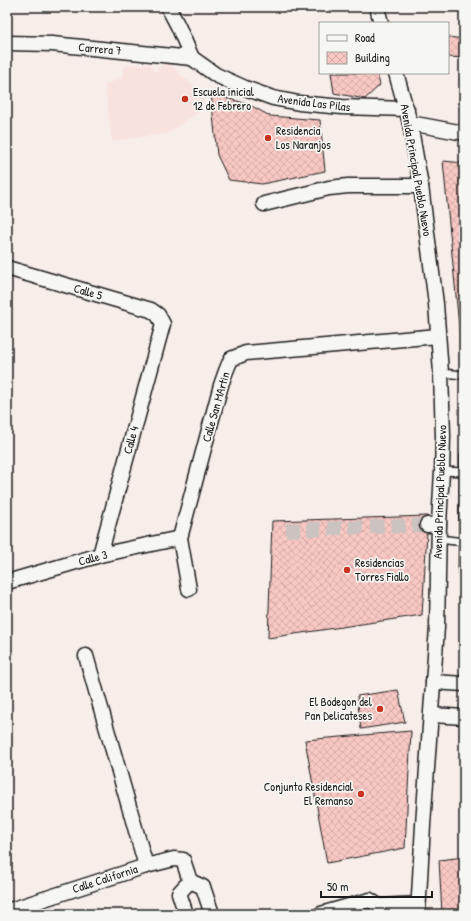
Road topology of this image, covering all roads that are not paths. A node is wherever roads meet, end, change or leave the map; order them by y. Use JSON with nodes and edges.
{"nodes":[{"id":1,"x":168,"y":7,"type":"edge"},
{"id":2,"x":377,"y":7,"type":"edge"},
{"id":3,"x":381,"y":22,"type":"edge"},
{"id":4,"x":7,"y":43,"type":"edge"},
{"id":5,"x":192,"y":58,"type":"junction"},
{"id":6,"x":396,"y":74,"type":"edge"},
{"id":7,"x":407,"y":109,"type":"junction"},
{"id":8,"x":410,"y":123,"type":"junction"},
{"id":9,"x":464,"y":133,"type":"edge"},
{"id":10,"x":421,"y":186,"type":"junction"},
{"id":11,"x":264,"y":204,"type":"dead end"},
{"id":12,"x":7,"y":268,"type":"edge"},
{"id":13,"x":163,"y":324,"type":"joint"},
{"id":14,"x":438,"y":336,"type":"junction"},
{"id":15,"x":440,"y":373,"type":"junction"},
{"id":16,"x":464,"y":375,"type":"edge"},
{"id":17,"x":442,"y":471,"type":"junction"},
{"id":18,"x":464,"y":472,"type":"edge"},
{"id":19,"x":180,"y":538,"type":"junction"},
{"id":20,"x":439,"y":539,"type":"junction"},
{"id":21,"x":464,"y":542,"type":"edge"},
{"id":22,"x":100,"y":555,"type":"junction"},
{"id":23,"x":7,"y":582,"type":"edge"},
{"id":24,"x":189,"y":588,"type":"dead end"},
{"id":25,"x":86,"y":656,"type":"dead end"},
{"id":26,"x":433,"y":682,"type":"junction"},
{"id":27,"x":464,"y":684,"type":"edge"},
{"id":28,"x":432,"y":715,"type":"junction"},
{"id":29,"x":464,"y":717,"type":"edge"},
{"id":30,"x":146,"y":866,"type":"junction"},
{"id":31,"x":190,"y":881,"type":"junction"},
{"id":32,"x":418,"y":909,"type":"edge"},
{"id":33,"x":378,"y":910,"type":"edge"},
{"id":34,"x":7,"y":911,"type":"edge"},
{"id":35,"x":186,"y":914,"type":"edge"},
{"id":36,"x":212,"y":914,"type":"edge"},
{"id":37,"x":321,"y":914,"type":"edge"}],
"edges":[{"from":1,"to":5,"type":"street"},
{"from":2,"to":3,"type":"street"},
{"from":4,"to":5,"type":"street","name":"Carrera 7"},
{"from":5,"to":7,"type":"street","name":"Avenida Las Pilas"},
{"from":6,"to":7,"type":"street","name":"Avenida Principal Pueblo Nuevo"},
{"from":7,"to":8,"type":"street","name":"Avenida Principal Pueblo Nuevo"},
{"from":8,"to":9,"type":"street"},
{"from":8,"to":10,"type":"street","name":"Avenida Principal Pueblo Nuevo"},
{"from":10,"to":11,"type":"street"},
{"from":10,"to":14,"type":"street","name":"Avenida Principal Pueblo Nuevo"},
{"from":12,"to":13,"type":"street","name":"Calle 5"},
{"from":13,"to":22,"type":"street","name":"Calle 4"},
{"from":14,"to":15,"type":"street","name":"Avenida Principal Pueblo Nuevo"},
{"from":14,"to":19,"type":"street","name":"Calle San MArtin"},
{"from":15,"to":16,"type":"lane"},
{"from":15,"to":17,"type":"street","name":"Avenida Principal Pueblo Nuevo"},
{"from":17,"to":18,"type":"lane"},
{"from":17,"to":20,"type":"street","name":"Avenida Principal Pueblo Nuevo"},
{"from":19,"to":22,"type":"street","name":"Calle 3"},
{"from":19,"to":24,"type":"street","name":"Calle San MArtin"},
{"from":20,"to":21,"type":"lane"},
{"from":20,"to":26,"type":"street","name":"Avenida Principal Pueblo Nuevo"},
{"from":22,"to":23,"type":"street","name":"Calle 3"},
{"from":25,"to":30,"type":"street"},
{"from":26,"to":27,"type":"street"},
{"from":26,"to":28,"type":"street","name":"Avenida Principal Pueblo Nuevo"},
{"from":28,"to":29,"type":"street"},
{"from":28,"to":32,"type":"street","name":"Avenida Principal Pueblo Nuevo"},
{"from":30,"to":31,"type":"street","name":"Calle California"},
{"from":30,"to":34,"type":"street","name":"Calle California"},
{"from":31,"to":35,"type":"street"},
{"from":31,"to":36,"type":"street"},
{"from":32,"to":33,"type":"street"},
{"from":33,"to":37,"type":"street"}]}
